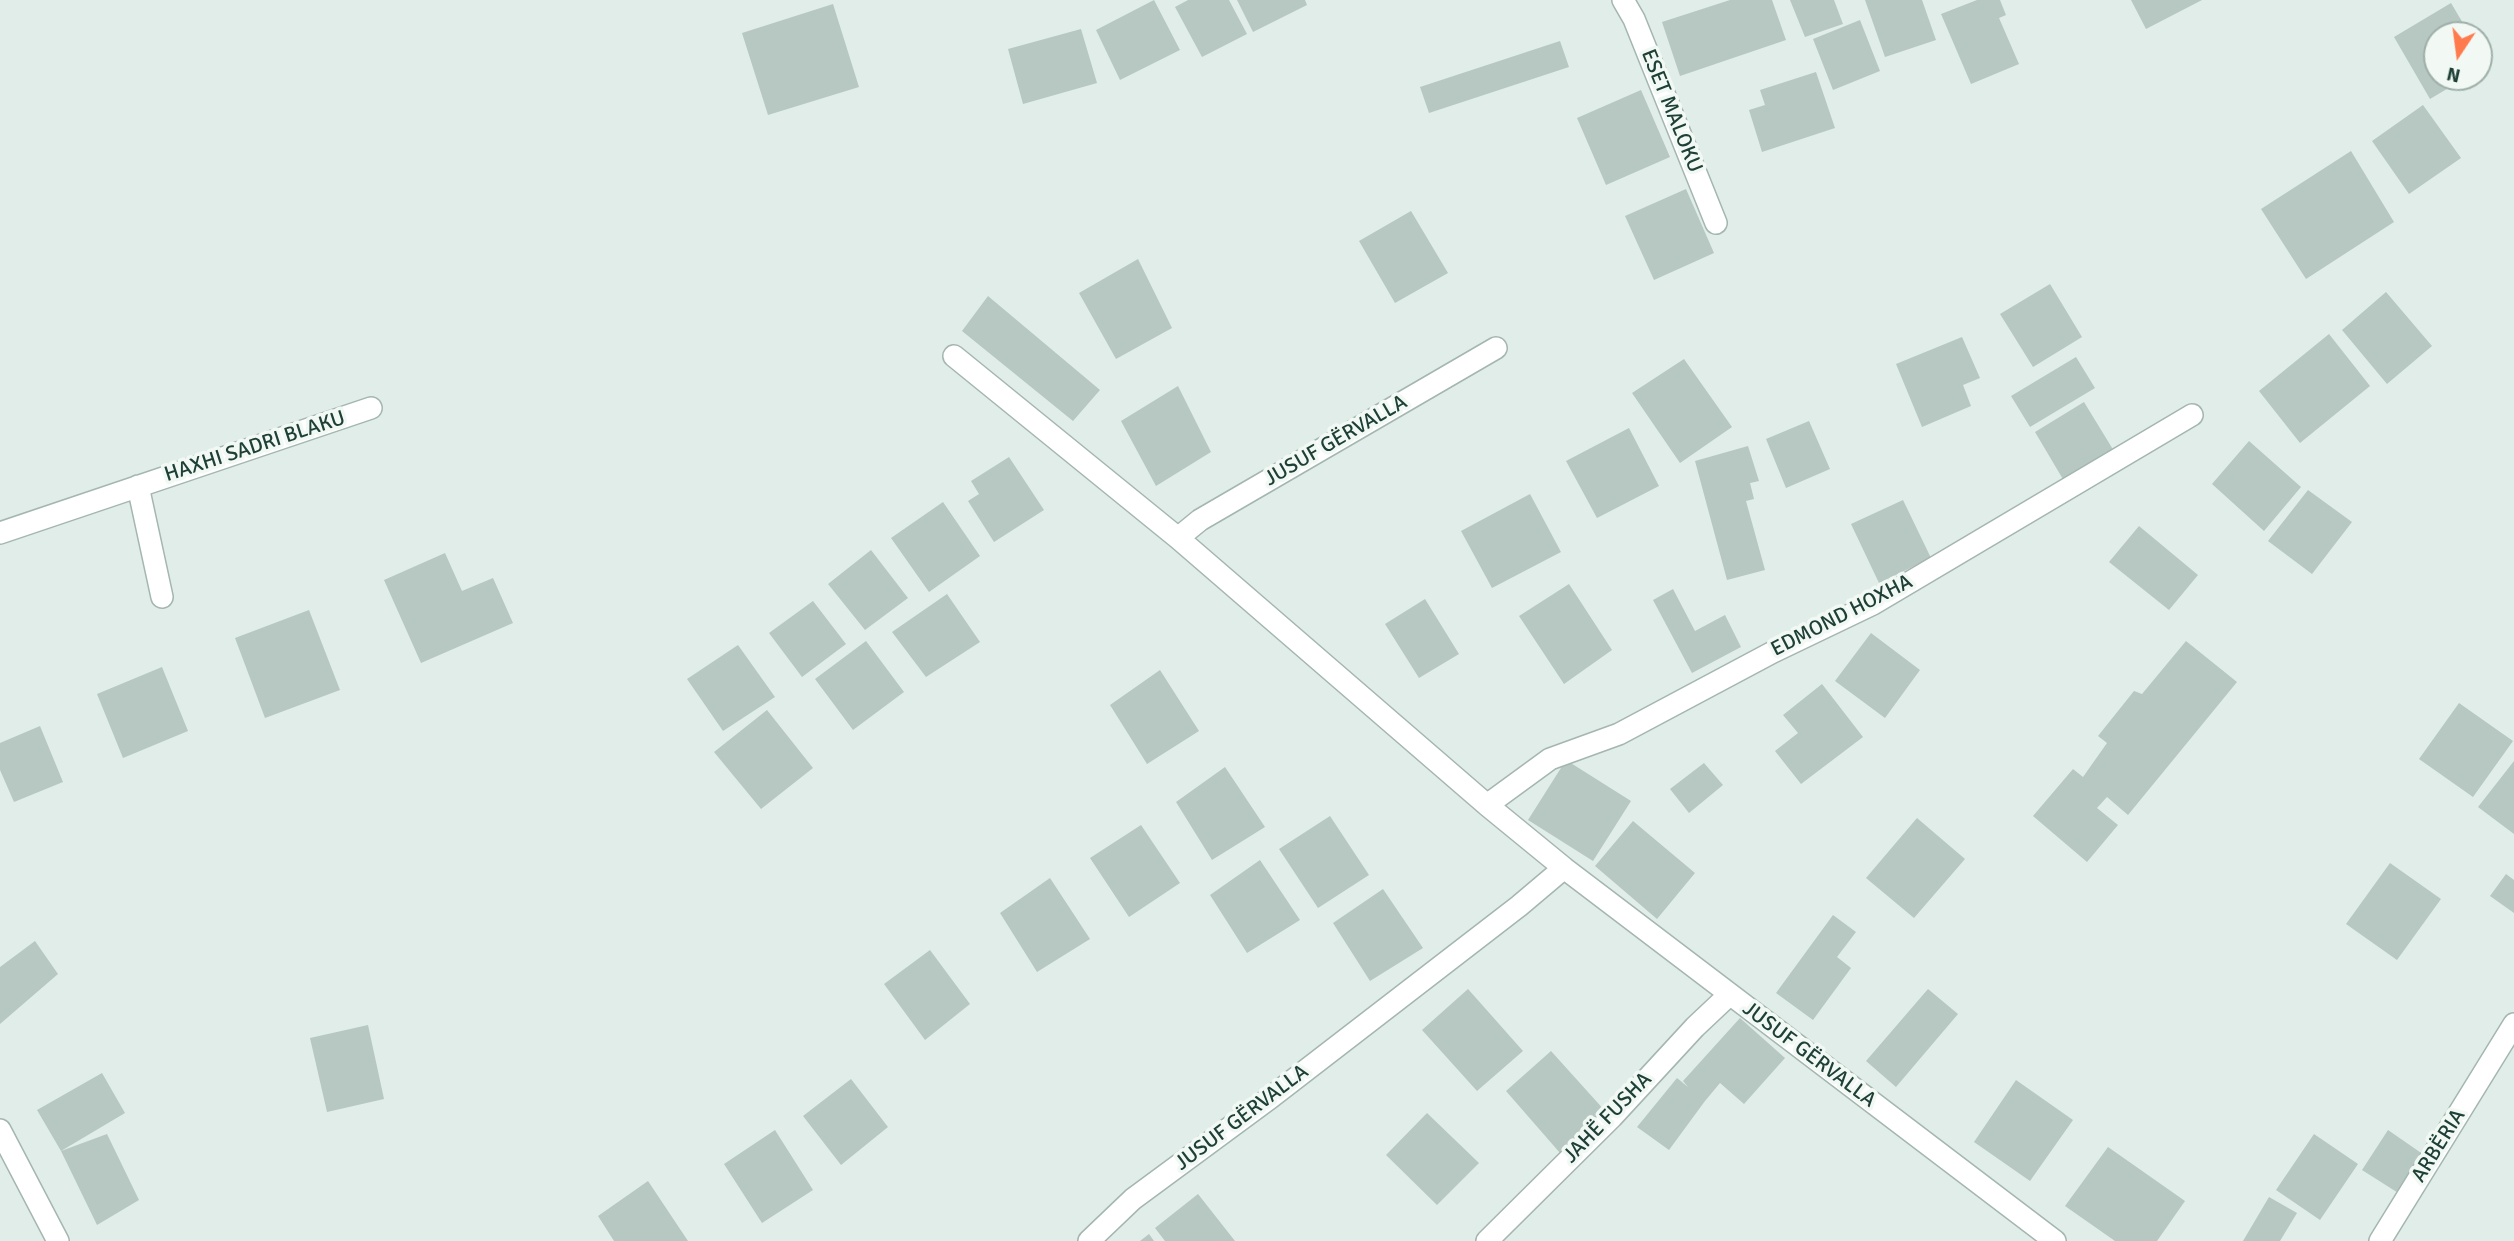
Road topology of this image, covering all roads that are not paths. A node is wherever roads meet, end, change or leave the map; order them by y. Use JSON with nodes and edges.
{"nodes":[{"id":1,"x":1623,"y":0,"type":"edge"},
{"id":2,"x":1716,"y":223,"type":"dead end"},
{"id":3,"x":1496,"y":348,"type":"dead end"},
{"id":4,"x":954,"y":356,"type":"dead end"},
{"id":5,"x":371,"y":408,"type":"dead end"},
{"id":6,"x":2192,"y":415,"type":"dead end"},
{"id":7,"x":138,"y":486,"type":"junction"},
{"id":8,"x":0,"y":533,"type":"edge"},
{"id":9,"x":1178,"y":538,"type":"junction"},
{"id":10,"x":162,"y":597,"type":"dead end"},
{"id":11,"x":1487,"y":805,"type":"junction"},
{"id":12,"x":1563,"y":868,"type":"junction"},
{"id":13,"x":1729,"y":995,"type":"junction"},
{"id":14,"x":2514,"y":1024,"type":"edge"},
{"id":15,"x":2506,"y":1057,"type":"edge"},
{"id":16,"x":0,"y":1130,"type":"edge"},
{"id":17,"x":58,"y":1241,"type":"edge"},
{"id":18,"x":1089,"y":1241,"type":"edge"},
{"id":19,"x":1487,"y":1241,"type":"edge"},
{"id":20,"x":2055,"y":1241,"type":"edge"},
{"id":21,"x":2380,"y":1241,"type":"edge"}],
"edges":[{"from":1,"to":2,"type":"street","name":"ESET MALOKU"},
{"from":3,"to":9,"type":"street","name":"JUSUF GËRVALLA"},
{"from":4,"to":9,"type":"street","name":"JUSUF GËRVALLA"},
{"from":5,"to":7,"type":"street","name":"HAXHI SADRI BLAKU"},
{"from":6,"to":11,"type":"street","name":"EDMOND HOXHA"},
{"from":7,"to":8,"type":"street","name":"HAXHI SADRI BLAKU"},
{"from":7,"to":10,"type":"street","name":"HAXHI SADRI BLAKU"},
{"from":9,"to":11,"type":"street","name":"JUSUF GËRVALLA"},
{"from":11,"to":12,"type":"street","name":"JUSUF GËRVALLA"},
{"from":12,"to":13,"type":"street","name":"JUSUF GËRVALLA"},
{"from":12,"to":18,"type":"street","name":"JUSUF GËRVALLA"},
{"from":13,"to":19,"type":"street","name":"JAHË FUSHA"},
{"from":13,"to":20,"type":"street","name":"JUSUF GËRVALLA"},
{"from":14,"to":15,"type":"street","name":"ARBËRIA"},
{"from":15,"to":21,"type":"street","name":"ARBËRIA"},
{"from":16,"to":17,"type":"street"}]}
